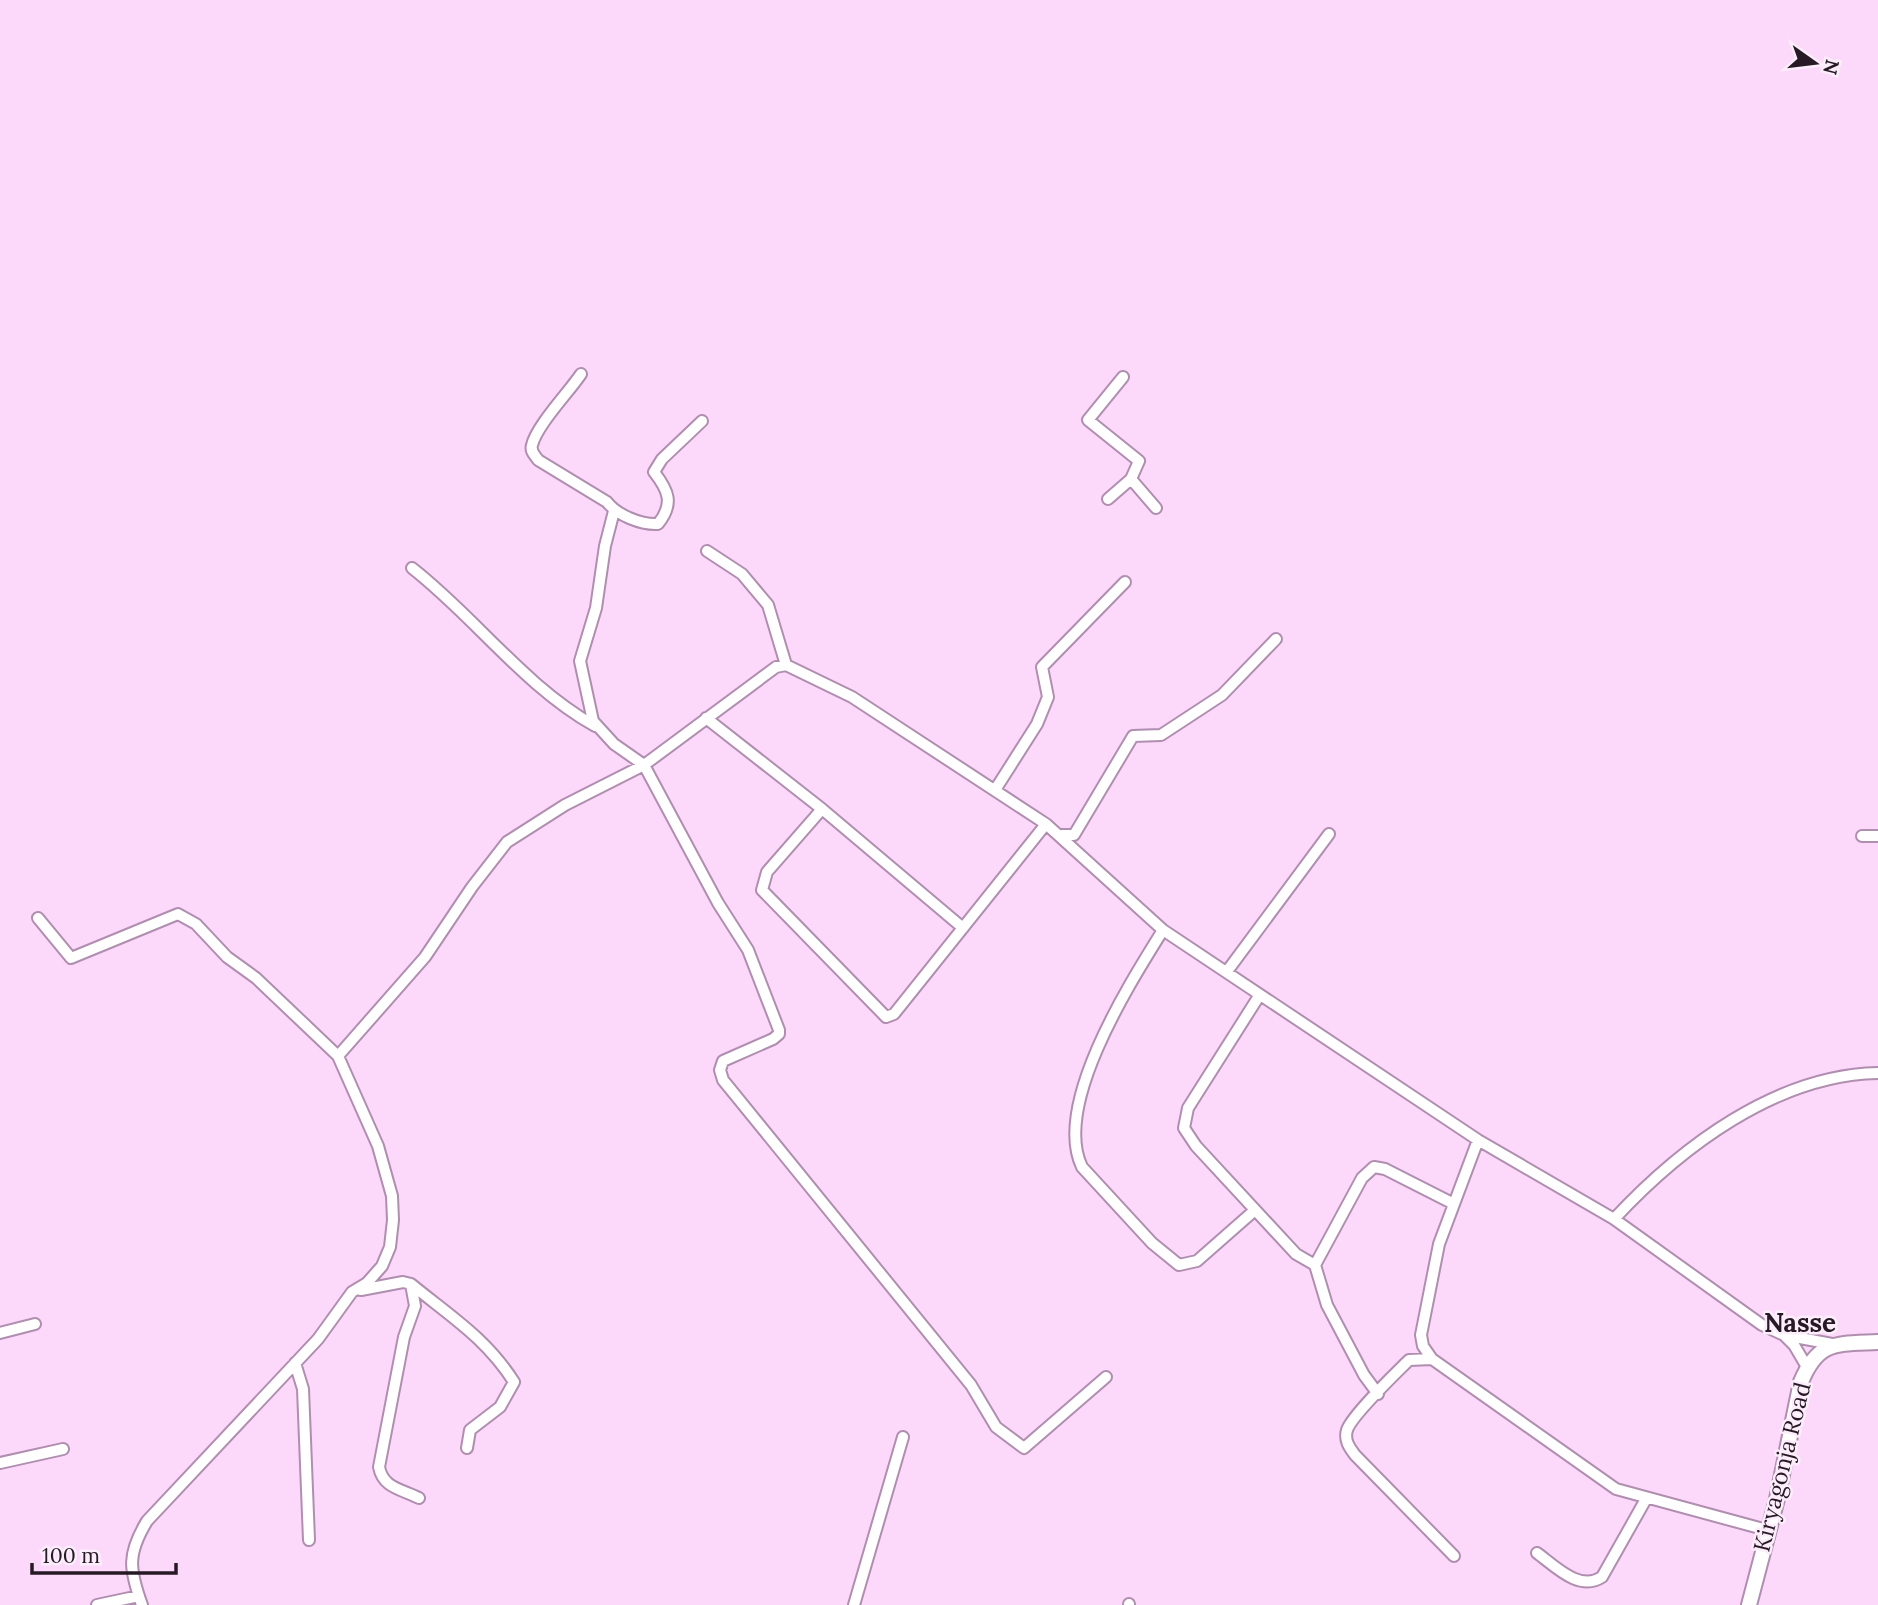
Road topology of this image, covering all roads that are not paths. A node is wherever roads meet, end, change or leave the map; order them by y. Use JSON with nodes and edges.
{"nodes":[{"id":1,"x":582,"y":374,"type":"dead end"},
{"id":2,"x":1124,"y":377,"type":"dead end"},
{"id":3,"x":702,"y":421,"type":"dead end"},
{"id":4,"x":1131,"y":479,"type":"junction"},
{"id":5,"x":1108,"y":499,"type":"dead end"},
{"id":6,"x":1156,"y":508,"type":"dead end"},
{"id":7,"x":614,"y":511,"type":"junction"},
{"id":8,"x":707,"y":551,"type":"dead end"},
{"id":9,"x":412,"y":568,"type":"dead end"},
{"id":10,"x":1125,"y":582,"type":"dead end"},
{"id":11,"x":1276,"y":639,"type":"dead end"},
{"id":12,"x":786,"y":666,"type":"junction"},
{"id":13,"x":706,"y":718,"type":"junction"},
{"id":14,"x":595,"y":726,"type":"junction"},
{"id":15,"x":644,"y":765,"type":"junction"},
{"id":16,"x":995,"y":790,"type":"junction"},
{"id":17,"x":822,"y":808,"type":"junction"},
{"id":18,"x":1046,"y":824,"type":"junction"},
{"id":19,"x":1329,"y":834,"type":"dead end"},
{"id":20,"x":1062,"y":835,"type":"junction"},
{"id":21,"x":1862,"y":836,"type":"dead end"},
{"id":22,"x":1878,"y":836,"type":"edge"},
{"id":23,"x":38,"y":918,"type":"dead end"},
{"id":24,"x":963,"y":928,"type":"junction"},
{"id":25,"x":1163,"y":930,"type":"junction"},
{"id":26,"x":1228,"y":970,"type":"junction"},
{"id":27,"x":1259,"y":996,"type":"junction"},
{"id":28,"x":338,"y":1056,"type":"junction"},
{"id":29,"x":1878,"y":1073,"type":"edge"},
{"id":30,"x":1478,"y":1140,"type":"junction"},
{"id":31,"x":1452,"y":1203,"type":"junction"},
{"id":32,"x":1255,"y":1210,"type":"junction"},
{"id":33,"x":1614,"y":1219,"type":"junction"},
{"id":34,"x":1315,"y":1265,"type":"junction"},
{"id":35,"x":411,"y":1284,"type":"junction"},
{"id":36,"x":352,"y":1292,"type":"junction"},
{"id":37,"x":35,"y":1324,"type":"dead end"},
{"id":38,"x":0,"y":1334,"type":"edge"},
{"id":39,"x":1784,"y":1335,"type":"junction"},
{"id":40,"x":1878,"y":1342,"type":"edge"},
{"id":41,"x":1832,"y":1344,"type":"junction"},
{"id":42,"x":1432,"y":1359,"type":"junction"},
{"id":43,"x":295,"y":1363,"type":"junction"},
{"id":44,"x":1807,"y":1367,"type":"junction"},
{"id":45,"x":1106,"y":1377,"type":"dead end"},
{"id":46,"x":1378,"y":1394,"type":"junction"},
{"id":47,"x":903,"y":1437,"type":"dead end"},
{"id":48,"x":467,"y":1448,"type":"dead end"},
{"id":49,"x":63,"y":1449,"type":"dead end"},
{"id":50,"x":0,"y":1463,"type":"edge"},
{"id":51,"x":419,"y":1497,"type":"dead end"},
{"id":52,"x":1646,"y":1499,"type":"junction"},
{"id":53,"x":1767,"y":1530,"type":"junction"},
{"id":54,"x":309,"y":1540,"type":"dead end"},
{"id":55,"x":1537,"y":1553,"type":"dead end"},
{"id":56,"x":1454,"y":1556,"type":"dead end"},
{"id":57,"x":140,"y":1600,"type":"edge"},
{"id":58,"x":97,"y":1605,"type":"edge"},
{"id":59,"x":854,"y":1605,"type":"edge"},
{"id":60,"x":1749,"y":1605,"type":"edge"}],
"edges":[{"from":1,"to":7,"type":"street"},
{"from":2,"to":4,"type":"street"},
{"from":3,"to":7,"type":"street"},
{"from":4,"to":5,"type":"street"},
{"from":4,"to":6,"type":"street"},
{"from":7,"to":14,"type":"street"},
{"from":8,"to":12,"type":"street"},
{"from":9,"to":14,"type":"street"},
{"from":10,"to":16,"type":"street"},
{"from":11,"to":20,"type":"street"},
{"from":12,"to":13,"type":"street"},
{"from":12,"to":16,"type":"street"},
{"from":13,"to":15,"type":"street"},
{"from":13,"to":17,"type":"street"},
{"from":14,"to":15,"type":"street"},
{"from":15,"to":28,"type":"street"},
{"from":15,"to":45,"type":"street"},
{"from":16,"to":18,"type":"street"},
{"from":17,"to":24,"type":"street"},
{"from":17,"to":24,"type":"street"},
{"from":18,"to":20,"type":"street"},
{"from":18,"to":24,"type":"street"},
{"from":19,"to":26,"type":"street"},
{"from":20,"to":25,"type":"street"},
{"from":21,"to":22,"type":"street"},
{"from":23,"to":28,"type":"street"},
{"from":25,"to":26,"type":"street"},
{"from":25,"to":32,"type":"street"},
{"from":26,"to":27,"type":"street"},
{"from":27,"to":30,"type":"street"},
{"from":27,"to":32,"type":"street"},
{"from":28,"to":36,"type":"street"},
{"from":29,"to":33,"type":"street"},
{"from":30,"to":31,"type":"street"},
{"from":30,"to":33,"type":"street"},
{"from":31,"to":34,"type":"street"},
{"from":31,"to":42,"type":"street"},
{"from":32,"to":34,"type":"street"},
{"from":33,"to":39,"type":"street"},
{"from":34,"to":46,"type":"street"},
{"from":35,"to":36,"type":"street"},
{"from":35,"to":48,"type":"street"},
{"from":35,"to":51,"type":"street"},
{"from":36,"to":43,"type":"street"},
{"from":37,"to":38,"type":"street"},
{"from":39,"to":41,"type":"street"},
{"from":39,"to":44,"type":"street"},
{"from":40,"to":41,"type":"street"},
{"from":41,"to":44,"type":"street","name":"Kiryagonja Road"},
{"from":42,"to":46,"type":"street"},
{"from":42,"to":52,"type":"street"},
{"from":43,"to":54,"type":"street"},
{"from":43,"to":57,"type":"street"},
{"from":44,"to":53,"type":"street","name":"Kiryagonja Road"},
{"from":46,"to":56,"type":"street"},
{"from":47,"to":59,"type":"street"},
{"from":49,"to":50,"type":"street"},
{"from":52,"to":53,"type":"street"},
{"from":52,"to":55,"type":"street"},
{"from":53,"to":60,"type":"street","name":"Kiryagonja Road"},
{"from":57,"to":58,"type":"street"}]}
